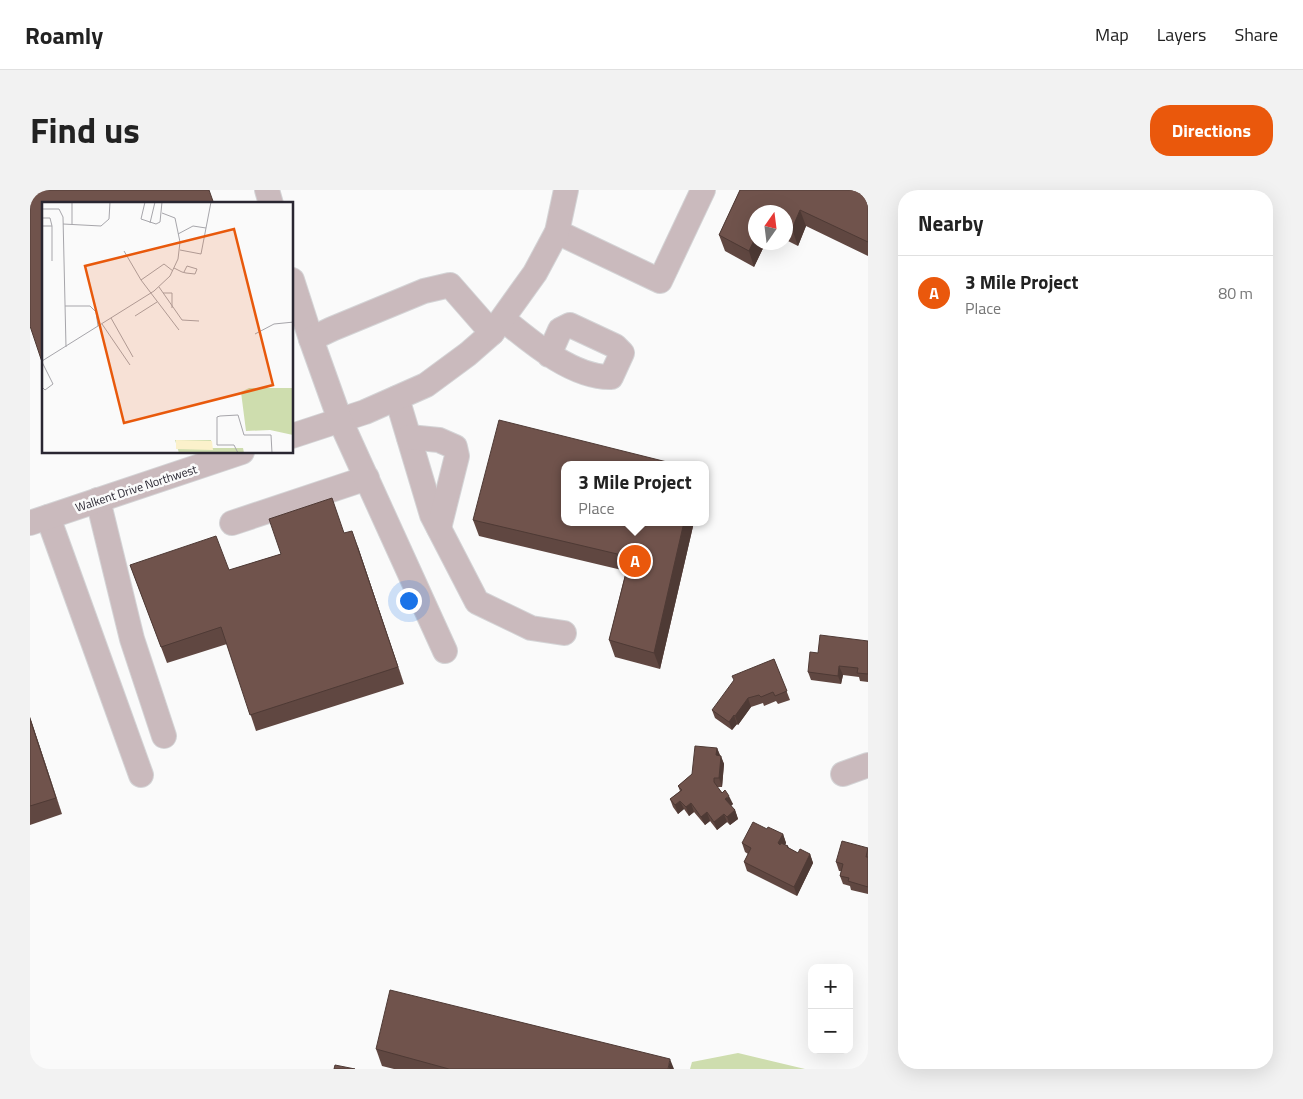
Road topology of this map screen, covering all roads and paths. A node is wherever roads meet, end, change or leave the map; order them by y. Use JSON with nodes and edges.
{"nodes":[{"id":1,"x":566,"y":190,"type":"edge"},
{"id":2,"x":703,"y":190,"type":"edge"},
{"id":3,"x":557,"y":232,"type":"junction"},
{"id":4,"x":294,"y":286,"type":"edge"},
{"id":5,"x":497,"y":326,"type":"junction"},
{"id":6,"x":311,"y":339,"type":"junction"},
{"id":7,"x":549,"y":355,"type":"dead end"},
{"id":8,"x":397,"y":398,"type":"junction"},
{"id":9,"x":340,"y":420,"type":"junction"},
{"id":10,"x":294,"y":435,"type":"edge"},
{"id":11,"x":409,"y":437,"type":"junction"},
{"id":12,"x":236,"y":454,"type":"edge"},
{"id":13,"x":366,"y":478,"type":"junction"},
{"id":14,"x":98,"y":500,"type":"junction"},
{"id":15,"x":39,"y":520,"type":"edge"},
{"id":16,"x":232,"y":523,"type":"dead end"},
{"id":17,"x":438,"y":528,"type":"junction"},
{"id":18,"x":564,"y":633,"type":"dead end"},
{"id":19,"x":445,"y":651,"type":"dead end"},
{"id":20,"x":164,"y":736,"type":"dead end"},
{"id":21,"x":868,"y":765,"type":"edge"},
{"id":22,"x":843,"y":774,"type":"dead end"},
{"id":23,"x":141,"y":775,"type":"dead end"}],
"edges":[{"from":1,"to":3,"type":"street"},
{"from":2,"to":3,"type":"street"},
{"from":3,"to":5,"type":"street"},
{"from":4,"to":6,"type":"street"},
{"from":5,"to":6,"type":"street"},
{"from":5,"to":7,"type":"street"},
{"from":5,"to":8,"type":"street"},
{"from":6,"to":9,"type":"street"},
{"from":8,"to":9,"type":"street"},
{"from":8,"to":11,"type":"street"},
{"from":9,"to":10,"type":"street"},
{"from":9,"to":13,"type":"street"},
{"from":11,"to":17,"type":"street"},
{"from":11,"to":17,"type":"street"},
{"from":12,"to":14,"type":"street","name":"Walkent Drive Northwest"},
{"from":13,"to":16,"type":"street"},
{"from":13,"to":19,"type":"street"},
{"from":14,"to":15,"type":"street","name":"Walkent Drive Northwest"},
{"from":14,"to":20,"type":"street"},
{"from":15,"to":23,"type":"street"},
{"from":17,"to":18,"type":"street"},
{"from":21,"to":22,"type":"street"}]}
